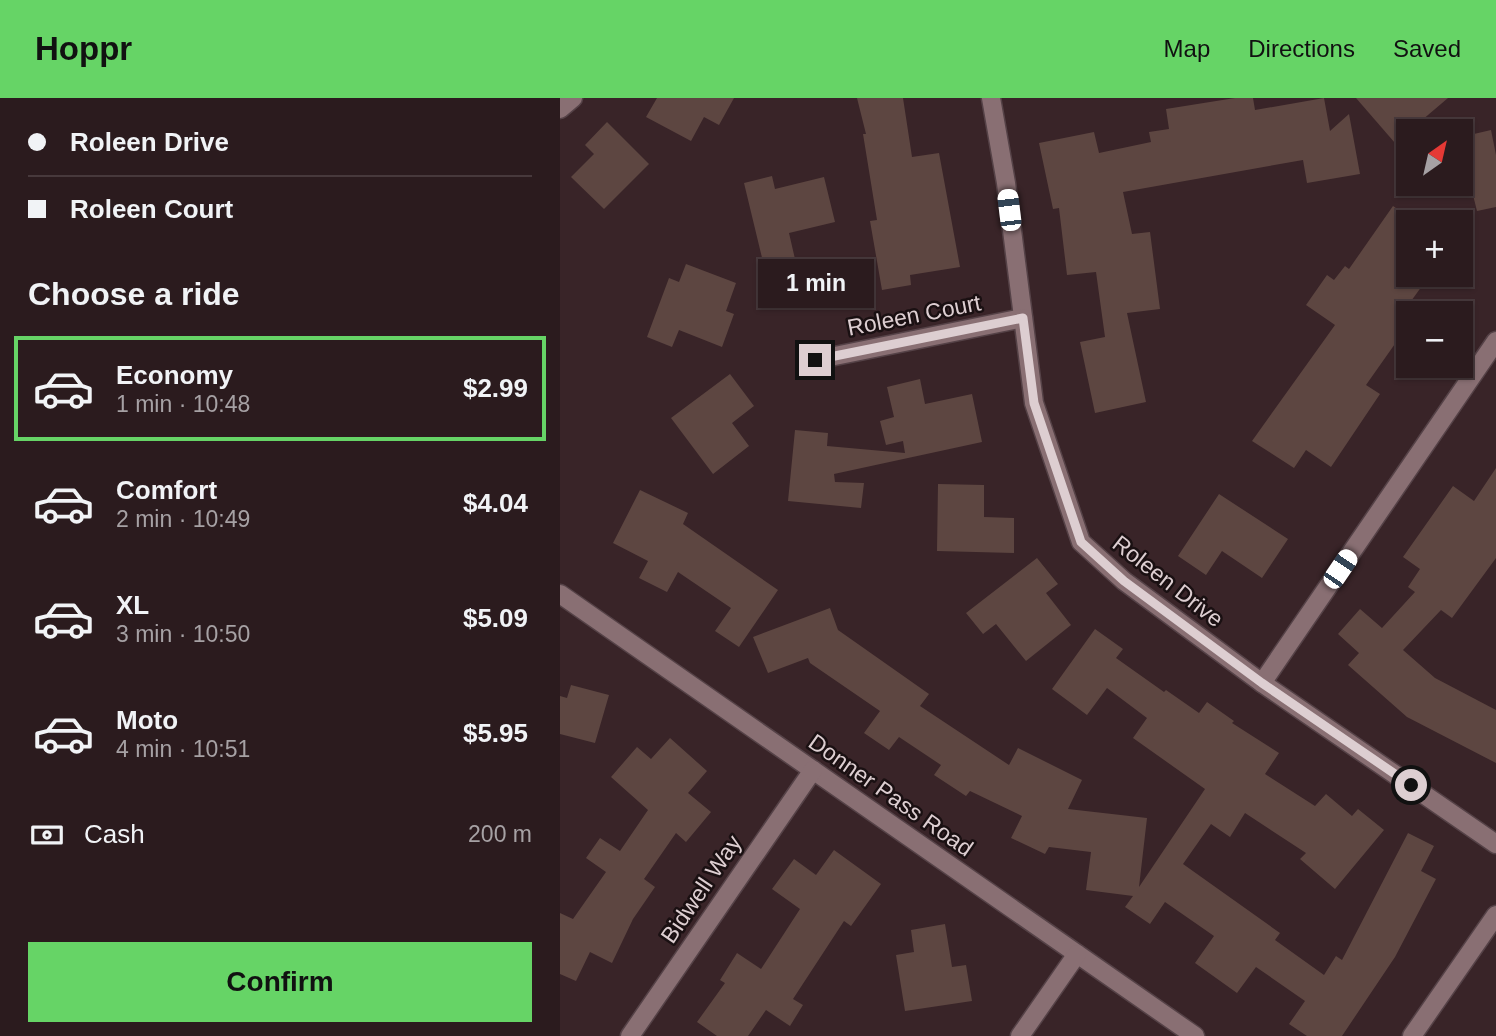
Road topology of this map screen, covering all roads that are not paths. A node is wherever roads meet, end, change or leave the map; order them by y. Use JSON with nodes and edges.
{"nodes":[{"id":1,"x":573,"y":98,"type":"edge"},
{"id":2,"x":991,"y":98,"type":"edge"},
{"id":3,"x":560,"y":109,"type":"edge"},
{"id":4,"x":1023,"y":318,"type":"junction"},
{"id":5,"x":1496,"y":341,"type":"edge"},
{"id":6,"x":815,"y":360,"type":"dead end"},
{"id":7,"x":560,"y":594,"type":"edge"},
{"id":8,"x":1262,"y":683,"type":"junction"},
{"id":9,"x":813,"y":770,"type":"junction"},
{"id":10,"x":1496,"y":844,"type":"edge"},
{"id":11,"x":1496,"y":915,"type":"edge"},
{"id":12,"x":1077,"y":954,"type":"junction"},
{"id":13,"x":631,"y":1036,"type":"edge"},
{"id":14,"x":1020,"y":1036,"type":"edge"},
{"id":15,"x":1195,"y":1036,"type":"edge"},
{"id":16,"x":1412,"y":1036,"type":"edge"}],
"edges":[{"from":1,"to":3,"type":"street"},
{"from":2,"to":4,"type":"street","name":"Roleen Drive"},
{"from":4,"to":6,"type":"street","name":"Roleen Court"},
{"from":4,"to":8,"type":"street","name":"Roleen Drive"},
{"from":5,"to":8,"type":"street"},
{"from":7,"to":9,"type":"street","name":"Donner Pass Road"},
{"from":8,"to":10,"type":"street","name":"Roleen Drive"},
{"from":9,"to":12,"type":"street","name":"Donner Pass Road"},
{"from":9,"to":13,"type":"street","name":"Bidwell Way"},
{"from":11,"to":16,"type":"street"},
{"from":12,"to":14,"type":"street"},
{"from":12,"to":15,"type":"street","name":"Donner Pass Road"}]}
